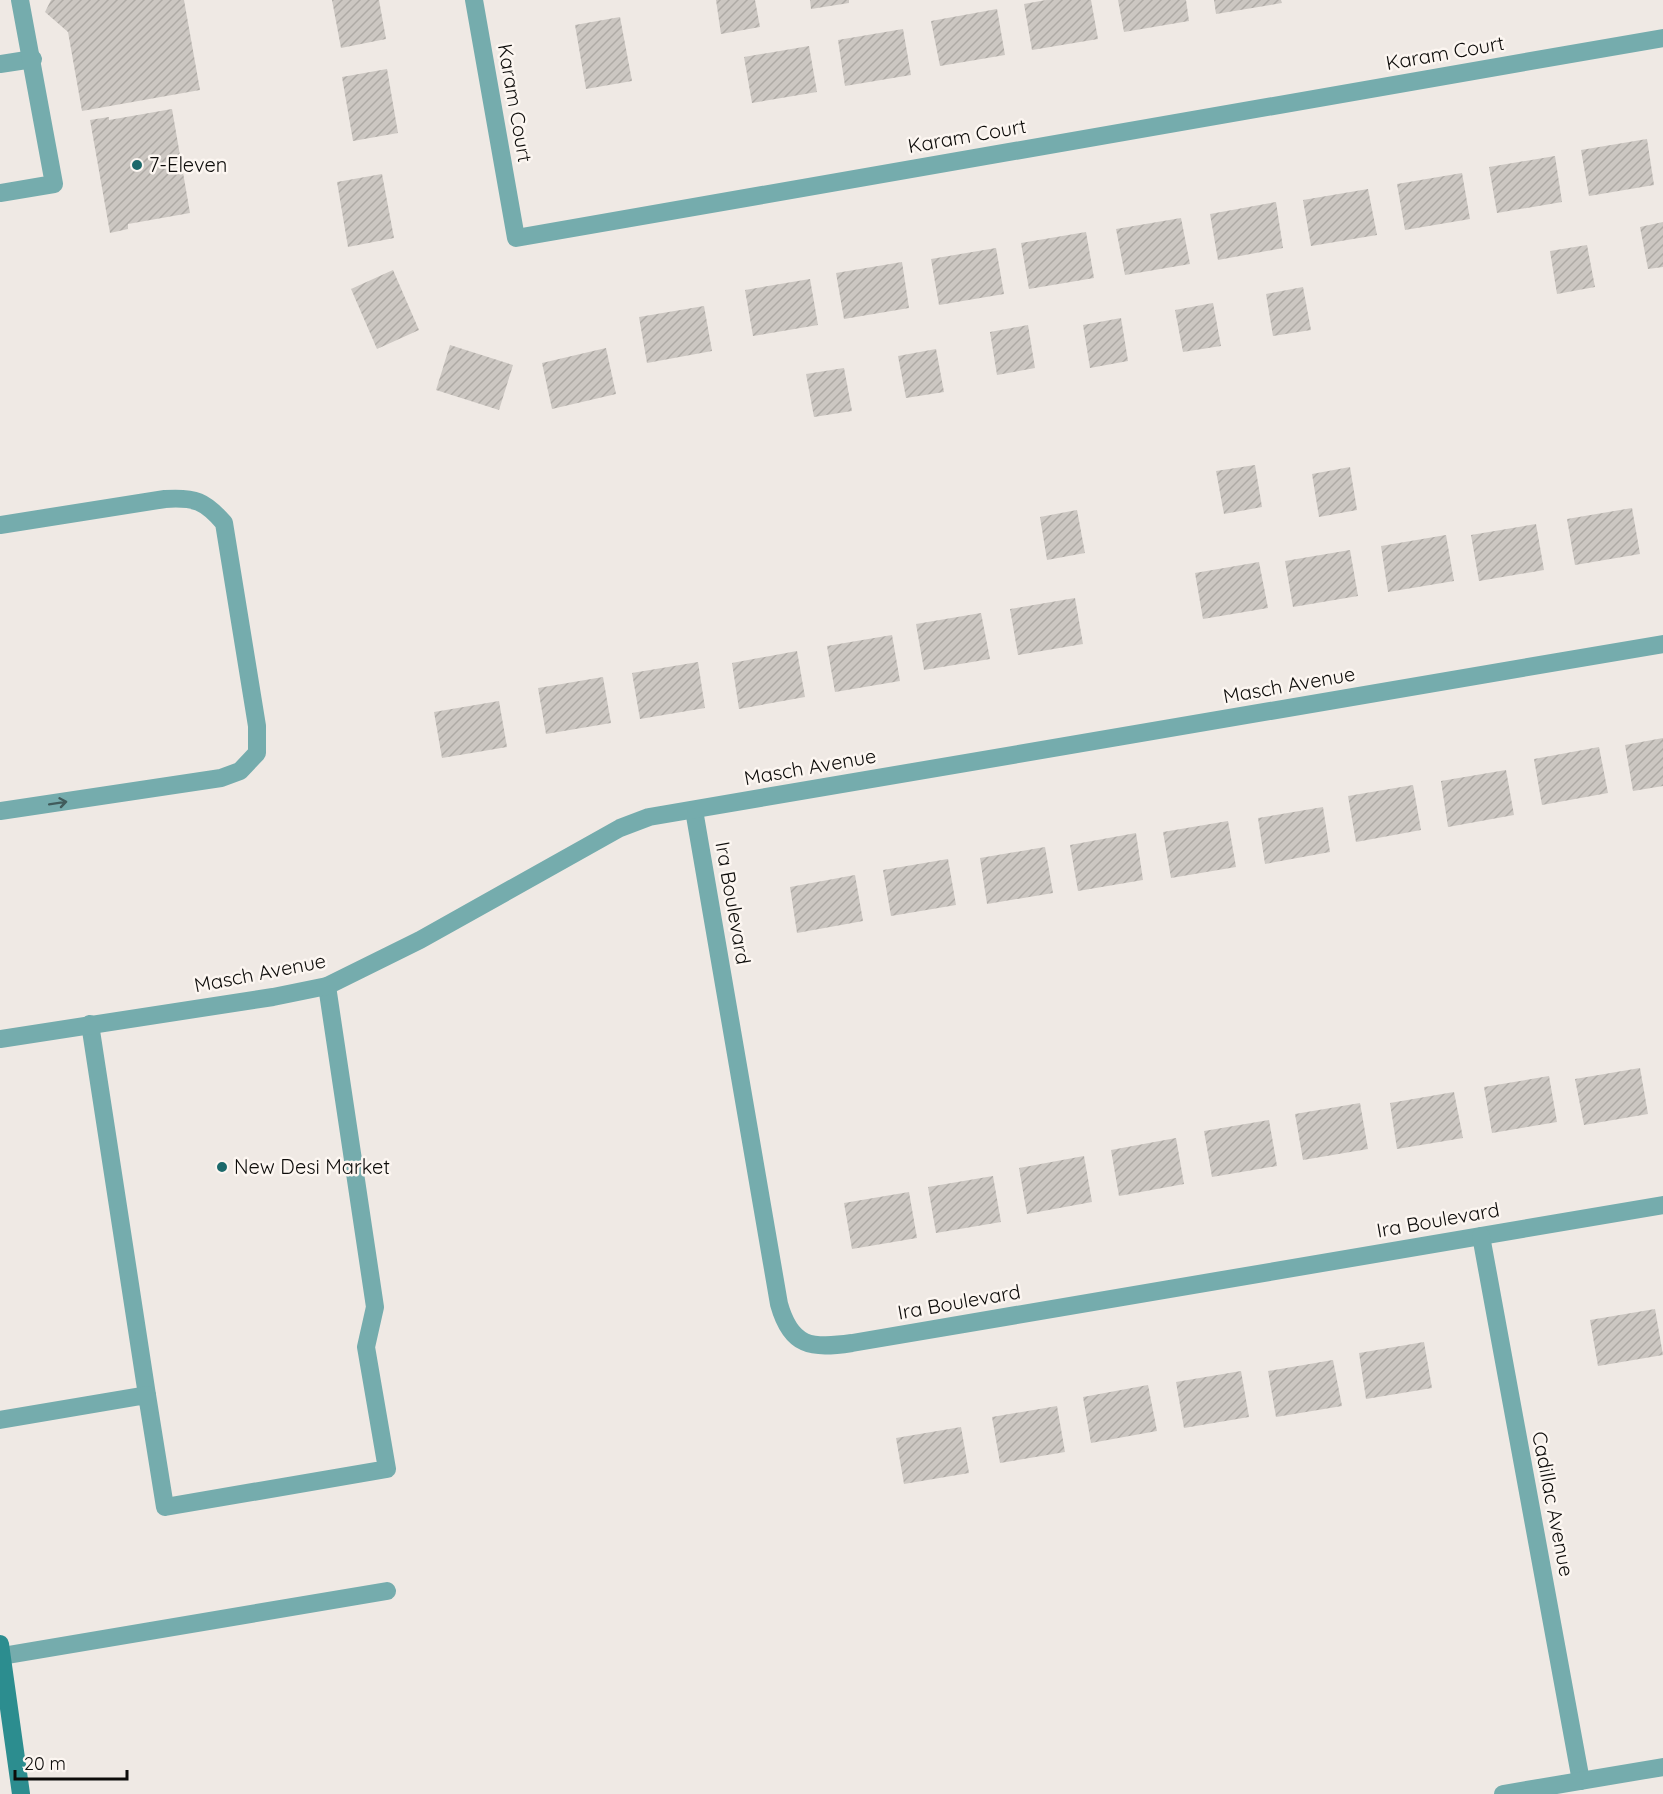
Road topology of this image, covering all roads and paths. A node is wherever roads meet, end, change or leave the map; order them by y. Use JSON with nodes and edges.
{"nodes":[{"id":1,"x":20,"y":0,"type":"edge"},
{"id":2,"x":474,"y":0,"type":"edge"},
{"id":3,"x":1663,"y":38,"type":"edge"},
{"id":4,"x":33,"y":59,"type":"junction"},
{"id":5,"x":0,"y":64,"type":"edge"},
{"id":6,"x":0,"y":193,"type":"edge"},
{"id":7,"x":0,"y":525,"type":"edge"},
{"id":8,"x":1663,"y":644,"type":"edge"},
{"id":9,"x":694,"y":810,"type":"junction"},
{"id":10,"x":0,"y":811,"type":"edge"},
{"id":11,"x":327,"y":986,"type":"junction"},
{"id":12,"x":90,"y":1024,"type":"junction"},
{"id":13,"x":0,"y":1039,"type":"edge"},
{"id":14,"x":1663,"y":1205,"type":"edge"},
{"id":15,"x":1481,"y":1236,"type":"junction"},
{"id":16,"x":147,"y":1395,"type":"junction"},
{"id":17,"x":0,"y":1420,"type":"edge"},
{"id":18,"x":387,"y":1591,"type":"dead end"},
{"id":19,"x":1,"y":1650,"type":"edge"},
{"id":20,"x":1663,"y":1767,"type":"edge"},
{"id":21,"x":1581,"y":1781,"type":"junction"},
{"id":22,"x":21,"y":1794,"type":"edge"},
{"id":23,"x":1503,"y":1794,"type":"edge"}],
"edges":[{"from":1,"to":4,"type":"street"},
{"from":2,"to":3,"type":"street","name":"Karam Court"},
{"from":4,"to":5,"type":"street"},
{"from":4,"to":6,"type":"street"},
{"from":10,"to":7,"type":"street","one_way":true},
{"from":8,"to":9,"type":"street","name":"Masch Avenue"},
{"from":9,"to":11,"type":"street","name":"Masch Avenue"},
{"from":9,"to":15,"type":"street","name":"Ira Boulevard"},
{"from":11,"to":12,"type":"street","name":"Masch Avenue"},
{"from":11,"to":16,"type":"street"},
{"from":12,"to":13,"type":"street","name":"Masch Avenue"},
{"from":12,"to":16,"type":"street"},
{"from":14,"to":15,"type":"street","name":"Ira Boulevard"},
{"from":15,"to":21,"type":"street","name":"Cadillac Avenue"},
{"from":16,"to":17,"type":"street"},
{"from":18,"to":19,"type":"street"},
{"from":19,"to":22,"type":"main road"},
{"from":20,"to":21,"type":"street"},
{"from":21,"to":23,"type":"street"}]}
